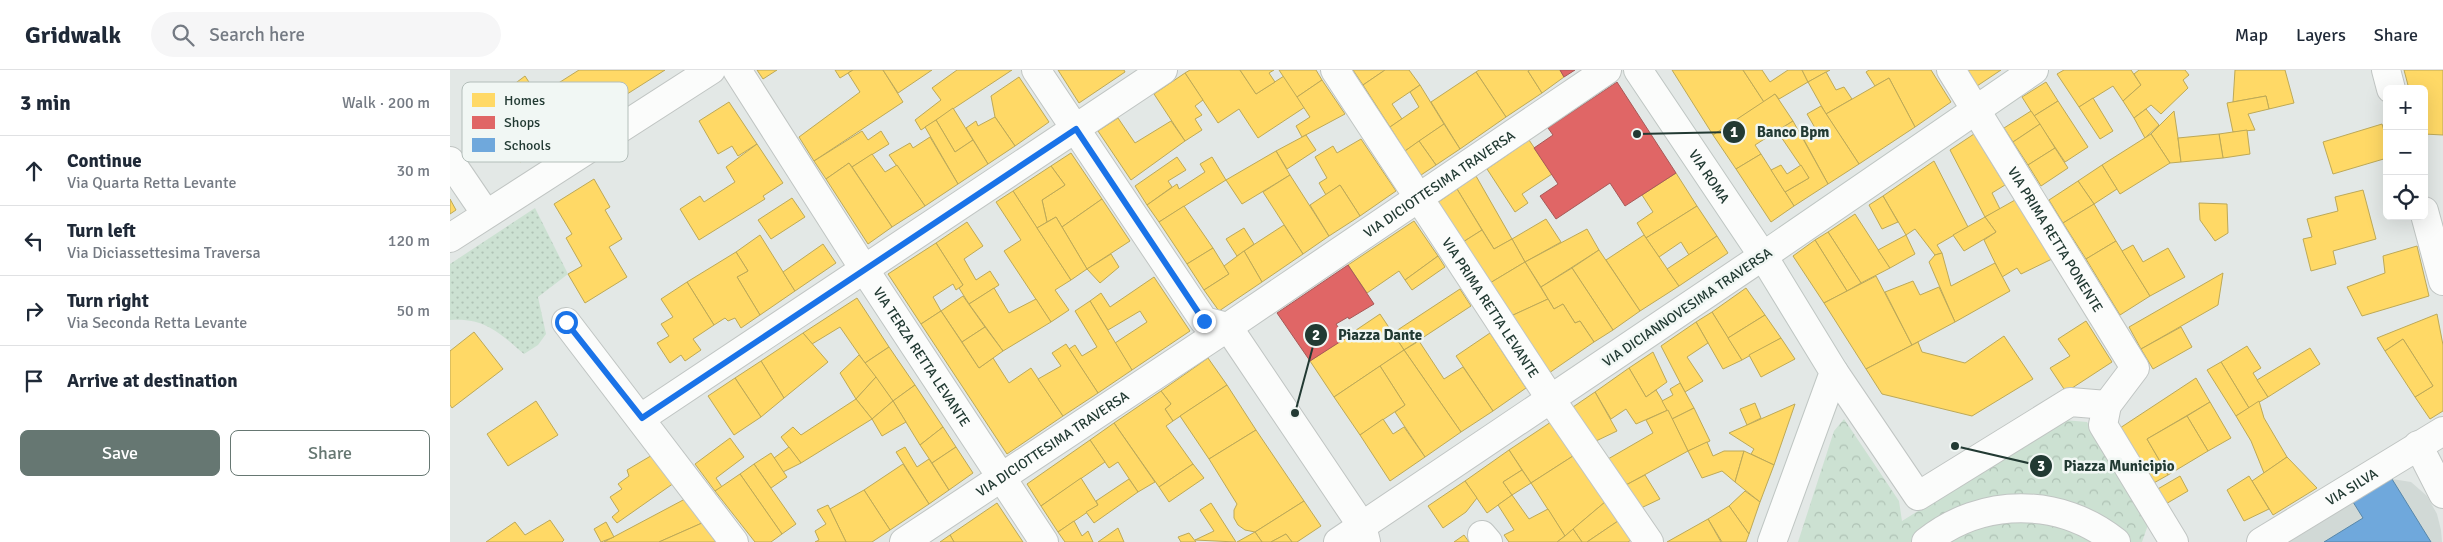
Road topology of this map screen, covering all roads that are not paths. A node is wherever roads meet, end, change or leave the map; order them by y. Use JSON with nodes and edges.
{"nodes":[{"id":1,"x":711,"y":70,"type":"edge"},
{"id":2,"x":737,"y":70,"type":"edge"},
{"id":3,"x":1036,"y":70,"type":"edge"},
{"id":4,"x":1163,"y":70,"type":"edge"},
{"id":5,"x":1335,"y":70,"type":"edge"},
{"id":6,"x":1607,"y":70,"type":"edge"},
{"id":7,"x":1638,"y":70,"type":"edge"},
{"id":8,"x":1951,"y":70,"type":"edge"},
{"id":9,"x":2034,"y":70,"type":"edge"},
{"id":10,"x":2386,"y":70,"type":"edge"},
{"id":11,"x":2390,"y":85,"type":"edge"},
{"id":12,"x":1977,"y":110,"type":"junction"},
{"id":13,"x":628,"y":123,"type":"edge"},
{"id":14,"x":1076,"y":129,"type":"junction"},
{"id":15,"x":450,"y":161,"type":"edge"},
{"id":16,"x":567,"y":162,"type":"edge"},
{"id":17,"x":1418,"y":198,"type":"junction"},
{"id":18,"x":486,"y":214,"type":"junction"},
{"id":19,"x":2426,"y":220,"type":"edge"},
{"id":20,"x":450,"y":238,"type":"edge"},
{"id":21,"x":1763,"y":256,"type":"junction"},
{"id":22,"x":864,"y":269,"type":"junction"},
{"id":23,"x":2443,"y":281,"type":"edge"},
{"id":24,"x":566,"y":322,"type":"dead end"},
{"id":25,"x":1211,"y":331,"type":"junction"},
{"id":26,"x":1834,"y":372,"type":"junction"},
{"id":27,"x":1550,"y":398,"type":"junction"},
{"id":28,"x":2107,"y":405,"type":"junction"},
{"id":29,"x":642,"y":418,"type":"junction"},
{"id":30,"x":2443,"y":431,"type":"edge"},
{"id":31,"x":2418,"y":445,"type":"junction"},
{"id":32,"x":1002,"y":478,"type":"junction"},
{"id":33,"x":2443,"y":494,"type":"edge"},
{"id":34,"x":1918,"y":496,"type":"junction"},
{"id":35,"x":1364,"y":534,"type":"edge"},
{"id":36,"x":1933,"y":536,"type":"edge"},
{"id":37,"x":2168,"y":538,"type":"edge"},
{"id":38,"x":734,"y":542,"type":"edge"},
{"id":39,"x":904,"y":542,"type":"edge"},
{"id":40,"x":1044,"y":542,"type":"edge"},
{"id":41,"x":1338,"y":542,"type":"edge"},
{"id":42,"x":1649,"y":542,"type":"edge"},
{"id":43,"x":1772,"y":542,"type":"edge"},
{"id":44,"x":2116,"y":542,"type":"edge"},
{"id":45,"x":2261,"y":542,"type":"edge"}],
"edges":[{"from":1,"to":13,"type":"street"},
{"from":2,"to":22,"type":"street","name":"VIA TERZA RETTA LEVANTE"},
{"from":3,"to":14,"type":"street"},
{"from":4,"to":14,"type":"street"},
{"from":5,"to":17,"type":"street","name":"VIA PRIMA RETTA LEVANTE"},
{"from":6,"to":17,"type":"street","name":"VIA DICIOTTESIMA TRAVERSA"},
{"from":7,"to":21,"type":"street","name":"VIA ROMA"},
{"from":8,"to":12,"type":"street","name":"VIA PRIMA RETTA PONENTE"},
{"from":9,"to":12,"type":"street","name":"VIA DICIANNOVESIMA TRAVERSA"},
{"from":10,"to":11,"type":"street"},
{"from":12,"to":21,"type":"street","name":"VIA DICIANNOVESIMA TRAVERSA"},
{"from":12,"to":28,"type":"street","name":"VIA PRIMA RETTA PONENTE"},
{"from":14,"to":22,"type":"street"},
{"from":14,"to":25,"type":"street"},
{"from":15,"to":18,"type":"street"},
{"from":16,"to":18,"type":"street"},
{"from":17,"to":25,"type":"street","name":"VIA DICIOTTESIMA TRAVERSA"},
{"from":17,"to":27,"type":"street","name":"VIA PRIMA RETTA LEVANTE"},
{"from":18,"to":20,"type":"street"},
{"from":19,"to":23,"type":"street"},
{"from":21,"to":26,"type":"street","name":"VIA ROMA"},
{"from":21,"to":27,"type":"street","name":"VIA DICIANNOVESIMA TRAVERSA"},
{"from":22,"to":29,"type":"street"},
{"from":22,"to":32,"type":"street","name":"VIA TERZA RETTA LEVANTE"},
{"from":24,"to":29,"type":"street"},
{"from":25,"to":32,"type":"street","name":"VIA DICIOTTESIMA TRAVERSA"},
{"from":25,"to":35,"type":"street"},
{"from":26,"to":34,"type":"street","name":"VIA ROMA"},
{"from":26,"to":43,"type":"street"},
{"from":27,"to":35,"type":"street","name":"VIA DICIANNOVESIMA TRAVERSA"},
{"from":27,"to":42,"type":"street","name":"VIA PRIMA RETTA LEVANTE"},
{"from":28,"to":34,"type":"street"},
{"from":28,"to":37,"type":"street"},
{"from":29,"to":38,"type":"street"},
{"from":30,"to":31,"type":"street","name":"VIA SILVA"},
{"from":31,"to":33,"type":"street"},
{"from":31,"to":45,"type":"street","name":"VIA SILVA"},
{"from":32,"to":39,"type":"street","name":"VIA DICIOTTESIMA TRAVERSA"},
{"from":32,"to":40,"type":"street","name":"VIA TERZA RETTA LEVANTE"},
{"from":34,"to":36,"type":"street","name":"VIA ROMA"},
{"from":35,"to":41,"type":"street","name":"VIA DICIANNOVESIMA TRAVERSA"},
{"from":36,"to":44,"type":"street"}]}
